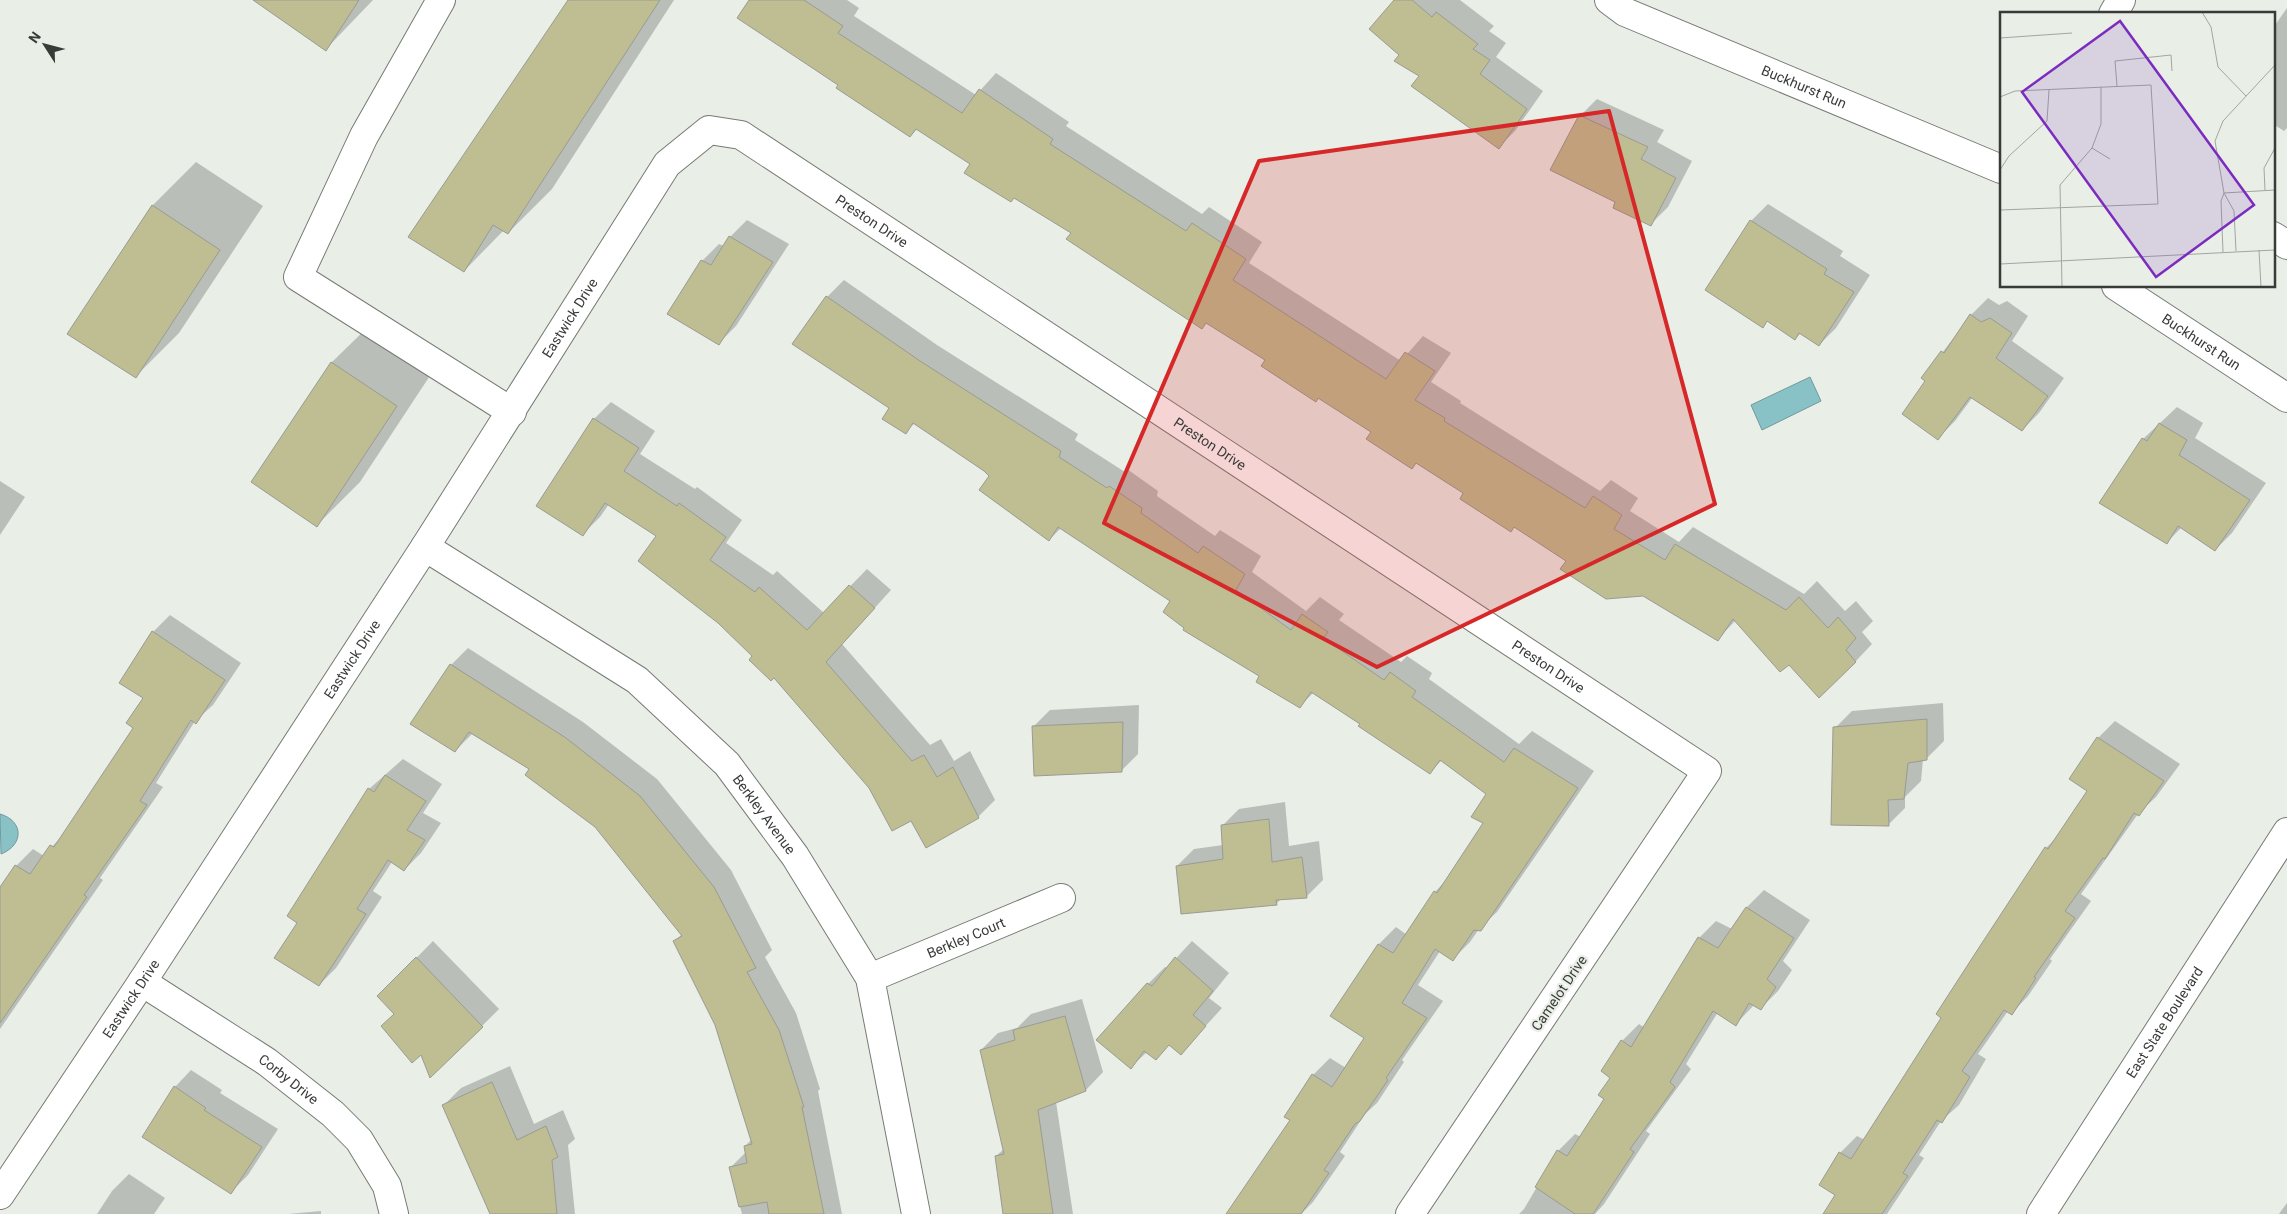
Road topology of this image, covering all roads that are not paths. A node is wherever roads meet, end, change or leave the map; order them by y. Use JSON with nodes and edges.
{"nodes":[{"id":1,"x":441,"y":0,"type":"edge"},
{"id":2,"x":1609,"y":0,"type":"edge"},
{"id":3,"x":2121,"y":0,"type":"edge"},
{"id":4,"x":2114,"y":12,"type":"edge"},
{"id":5,"x":709,"y":130,"type":"joint"},
{"id":6,"x":2000,"y":169,"type":"edge"},
{"id":7,"x":2274,"y":237,"type":"edge"},
{"id":8,"x":2287,"y":244,"type":"edge"},
{"id":9,"x":2119,"y":288,"type":"edge"},
{"id":10,"x":2287,"y":398,"type":"edge"},
{"id":11,"x":512,"y":412,"type":"junction"},
{"id":12,"x":425,"y":548,"type":"junction"},
{"id":13,"x":1707,"y":771,"type":"joint"},
{"id":14,"x":2287,"y":832,"type":"edge"},
{"id":15,"x":1060,"y":898,"type":"dead end"},
{"id":16,"x":870,"y":978,"type":"junction"},
{"id":17,"x":142,"y":982,"type":"junction"},
{"id":18,"x":0,"y":1195,"type":"edge"},
{"id":19,"x":394,"y":1214,"type":"edge"},
{"id":20,"x":916,"y":1214,"type":"edge"},
{"id":21,"x":1410,"y":1214,"type":"edge"},
{"id":22,"x":2040,"y":1214,"type":"edge"}],
"edges":[{"from":1,"to":11,"type":"street"},
{"from":2,"to":6,"type":"street","name":"Buckhurst Run"},
{"from":3,"to":4,"type":"street"},
{"from":5,"to":11,"type":"street","name":"Eastwick Drive"},
{"from":5,"to":13,"type":"street","name":"Preston Drive"},
{"from":7,"to":8,"type":"street"},
{"from":9,"to":10,"type":"street","name":"Buckhurst Run"},
{"from":11,"to":12,"type":"street","name":"Eastwick Drive"},
{"from":12,"to":16,"type":"street","name":"Berkley Avenue"},
{"from":12,"to":17,"type":"street","name":"Eastwick Drive"},
{"from":13,"to":21,"type":"street","name":"Camelot Drive"},
{"from":14,"to":22,"type":"street","name":"East State Boulevard"},
{"from":15,"to":16,"type":"street","name":"Berkley Court"},
{"from":16,"to":20,"type":"street","name":"Berkley Avenue"},
{"from":17,"to":18,"type":"street","name":"Eastwick Drive"},
{"from":17,"to":19,"type":"street","name":"Corby Drive"}]}
